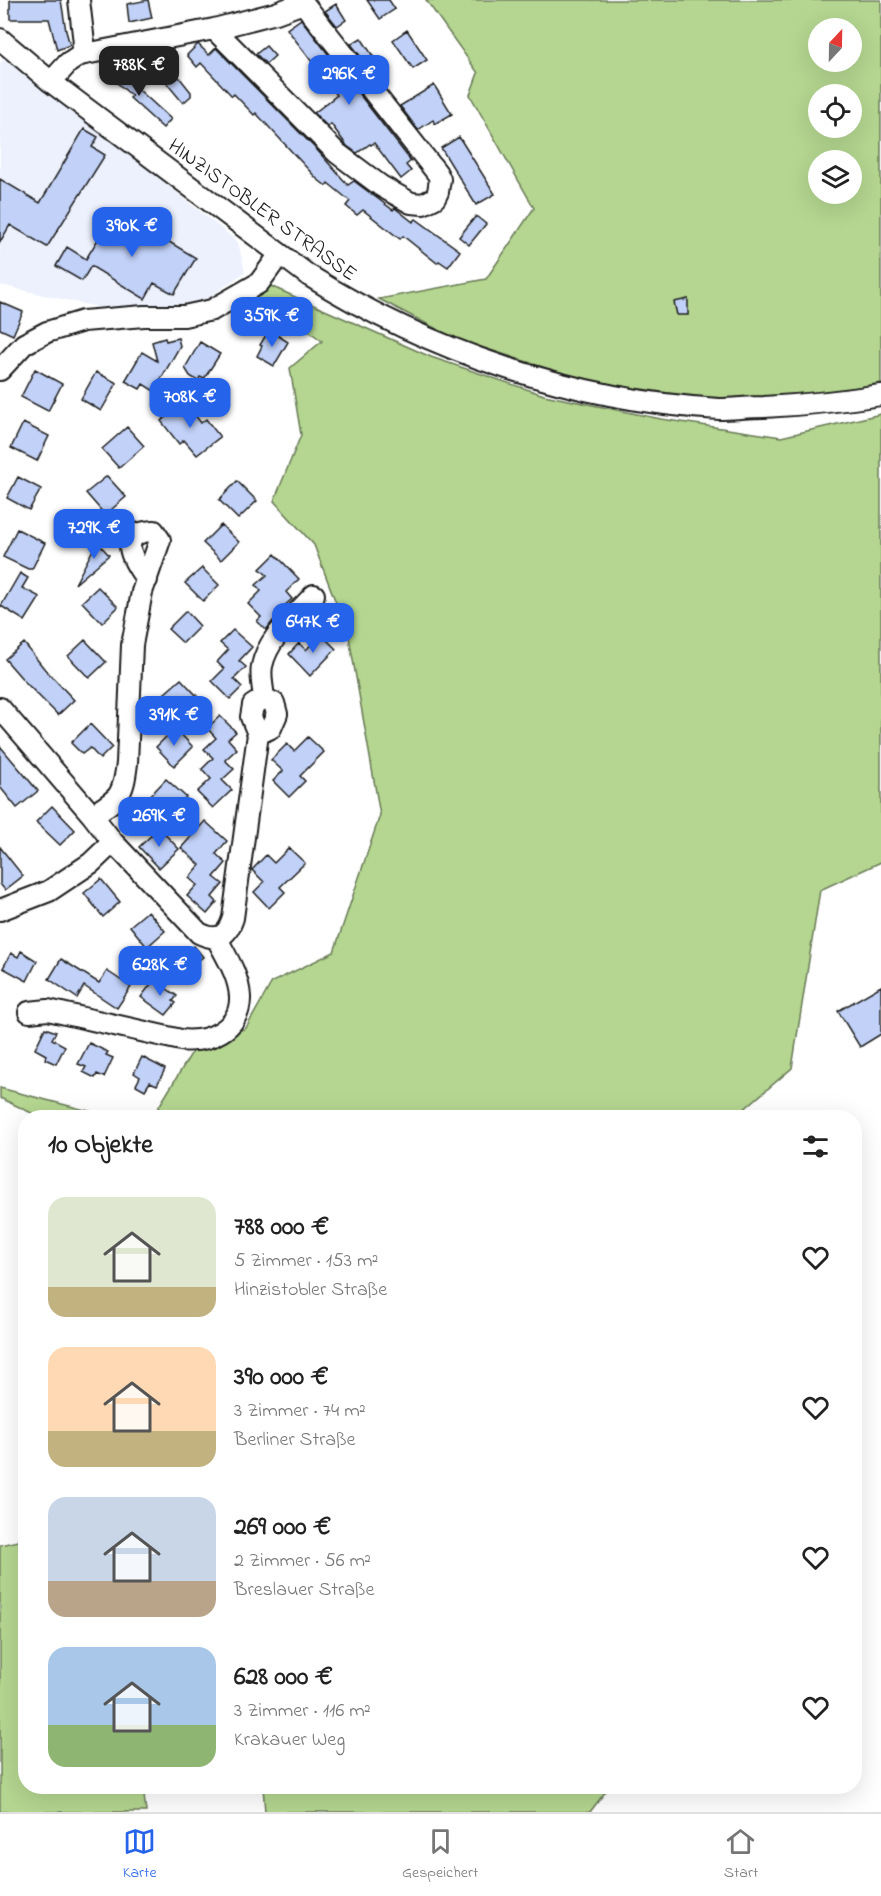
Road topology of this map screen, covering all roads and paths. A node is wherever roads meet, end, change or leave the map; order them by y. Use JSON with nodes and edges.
{"nodes":[{"id":1,"x":79,"y":0,"type":"edge"},
{"id":2,"x":302,"y":1,"type":"edge"},
{"id":3,"x":214,"y":29,"type":"junction"},
{"id":4,"x":2,"y":45,"type":"edge"},
{"id":5,"x":80,"y":55,"type":"junction"},
{"id":6,"x":51,"y":82,"type":"junction"},
{"id":7,"x":280,"y":254,"type":"junction"},
{"id":8,"x":0,"y":370,"type":"edge"},
{"id":9,"x":881,"y":395,"type":"edge"},
{"id":10,"x":147,"y":580,"type":"dead end"},
{"id":11,"x":314,"y":595,"type":"dead end"},
{"id":12,"x":0,"y":708,"type":"edge"},
{"id":13,"x":92,"y":815,"type":"junction"},
{"id":14,"x":113,"y":842,"type":"junction"},
{"id":15,"x":0,"y":910,"type":"edge"},
{"id":16,"x":216,"y":937,"type":"junction"},
{"id":17,"x":29,"y":1012,"type":"dead end"}],
"edges":[{"from":1,"to":5,"type":"street"},
{"from":2,"to":3,"type":"street"},
{"from":2,"to":3,"type":"street"},
{"from":3,"to":5,"type":"street"},
{"from":4,"to":6,"type":"street","name":"HINZISTOBLER STRASSE"},
{"from":5,"to":6,"type":"street"},
{"from":6,"to":7,"type":"street","name":"HINZISTOBLER STRASSE"},
{"from":7,"to":8,"type":"street"},
{"from":7,"to":9,"type":"street","name":"HINZISTOBLER STRASSE"},
{"from":10,"to":13,"type":"street"},
{"from":11,"to":16,"type":"street"},
{"from":12,"to":13,"type":"street"},
{"from":13,"to":14,"type":"street"},
{"from":14,"to":15,"type":"street"},
{"from":14,"to":16,"type":"street"},
{"from":16,"to":17,"type":"street"}]}
